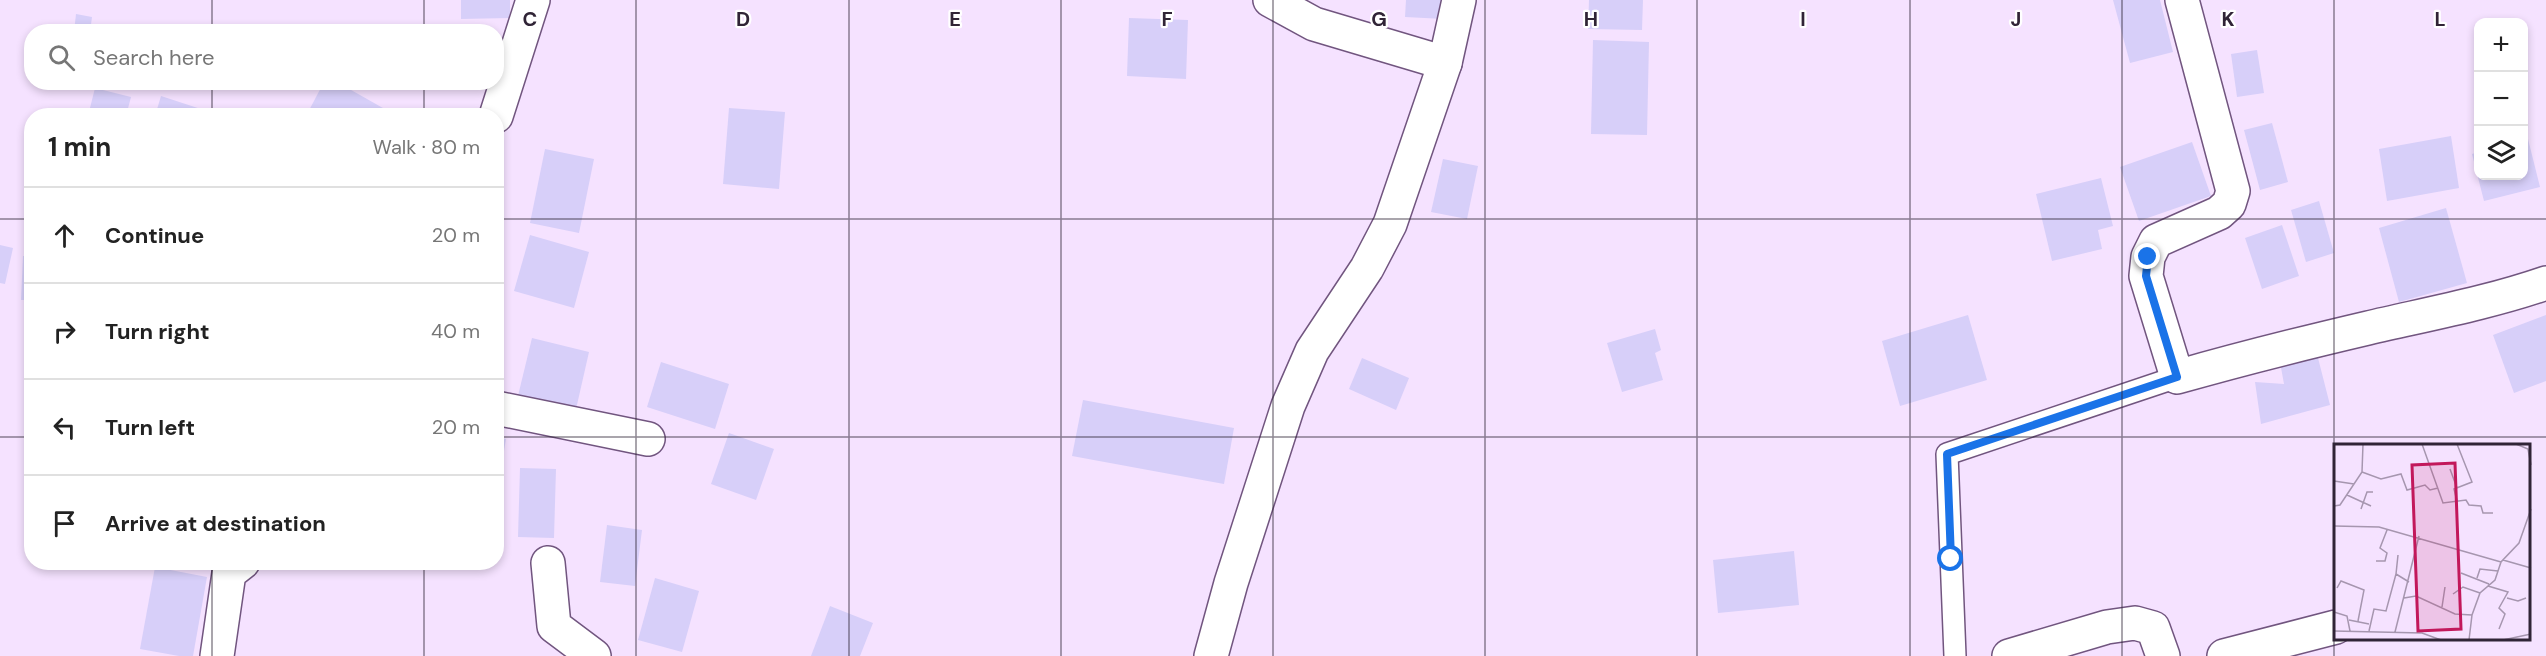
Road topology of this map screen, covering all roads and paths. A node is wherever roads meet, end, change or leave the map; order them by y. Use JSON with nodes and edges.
{"nodes":[{"id":1,"x":533,"y":0,"type":"edge"},
{"id":2,"x":1270,"y":0,"type":"edge"},
{"id":3,"x":1460,"y":0,"type":"edge"},
{"id":4,"x":2182,"y":0,"type":"edge"},
{"id":5,"x":1445,"y":63,"type":"junction"},
{"id":6,"x":499,"y":108,"type":"edge"},
{"id":7,"x":2546,"y":283,"type":"edge"},
{"id":8,"x":2177,"y":377,"type":"junction"},
{"id":9,"x":504,"y":410,"type":"edge"},
{"id":10,"x":648,"y":439,"type":"dead end"},
{"id":11,"x":548,"y":563,"type":"dead end"},
{"id":12,"x":233,"y":570,"type":"edge"},
{"id":13,"x":2329,"y":639,"type":"edge"},
{"id":14,"x":218,"y":656,"type":"edge"},
{"id":15,"x":594,"y":656,"type":"edge"},
{"id":16,"x":1211,"y":656,"type":"edge"},
{"id":17,"x":1955,"y":656,"type":"edge"},
{"id":18,"x":2008,"y":656,"type":"edge"},
{"id":19,"x":2163,"y":656,"type":"edge"},
{"id":20,"x":2224,"y":656,"type":"edge"}],
"edges":[{"from":1,"to":6,"type":"street"},
{"from":2,"to":5,"type":"street"},
{"from":3,"to":5,"type":"street"},
{"from":4,"to":8,"type":"street"},
{"from":5,"to":16,"type":"street"},
{"from":7,"to":8,"type":"street"},
{"from":8,"to":17,"type":"lane"},
{"from":9,"to":10,"type":"street"},
{"from":11,"to":15,"type":"street"},
{"from":12,"to":14,"type":"street"},
{"from":13,"to":20,"type":"street"},
{"from":18,"to":19,"type":"street"}]}
